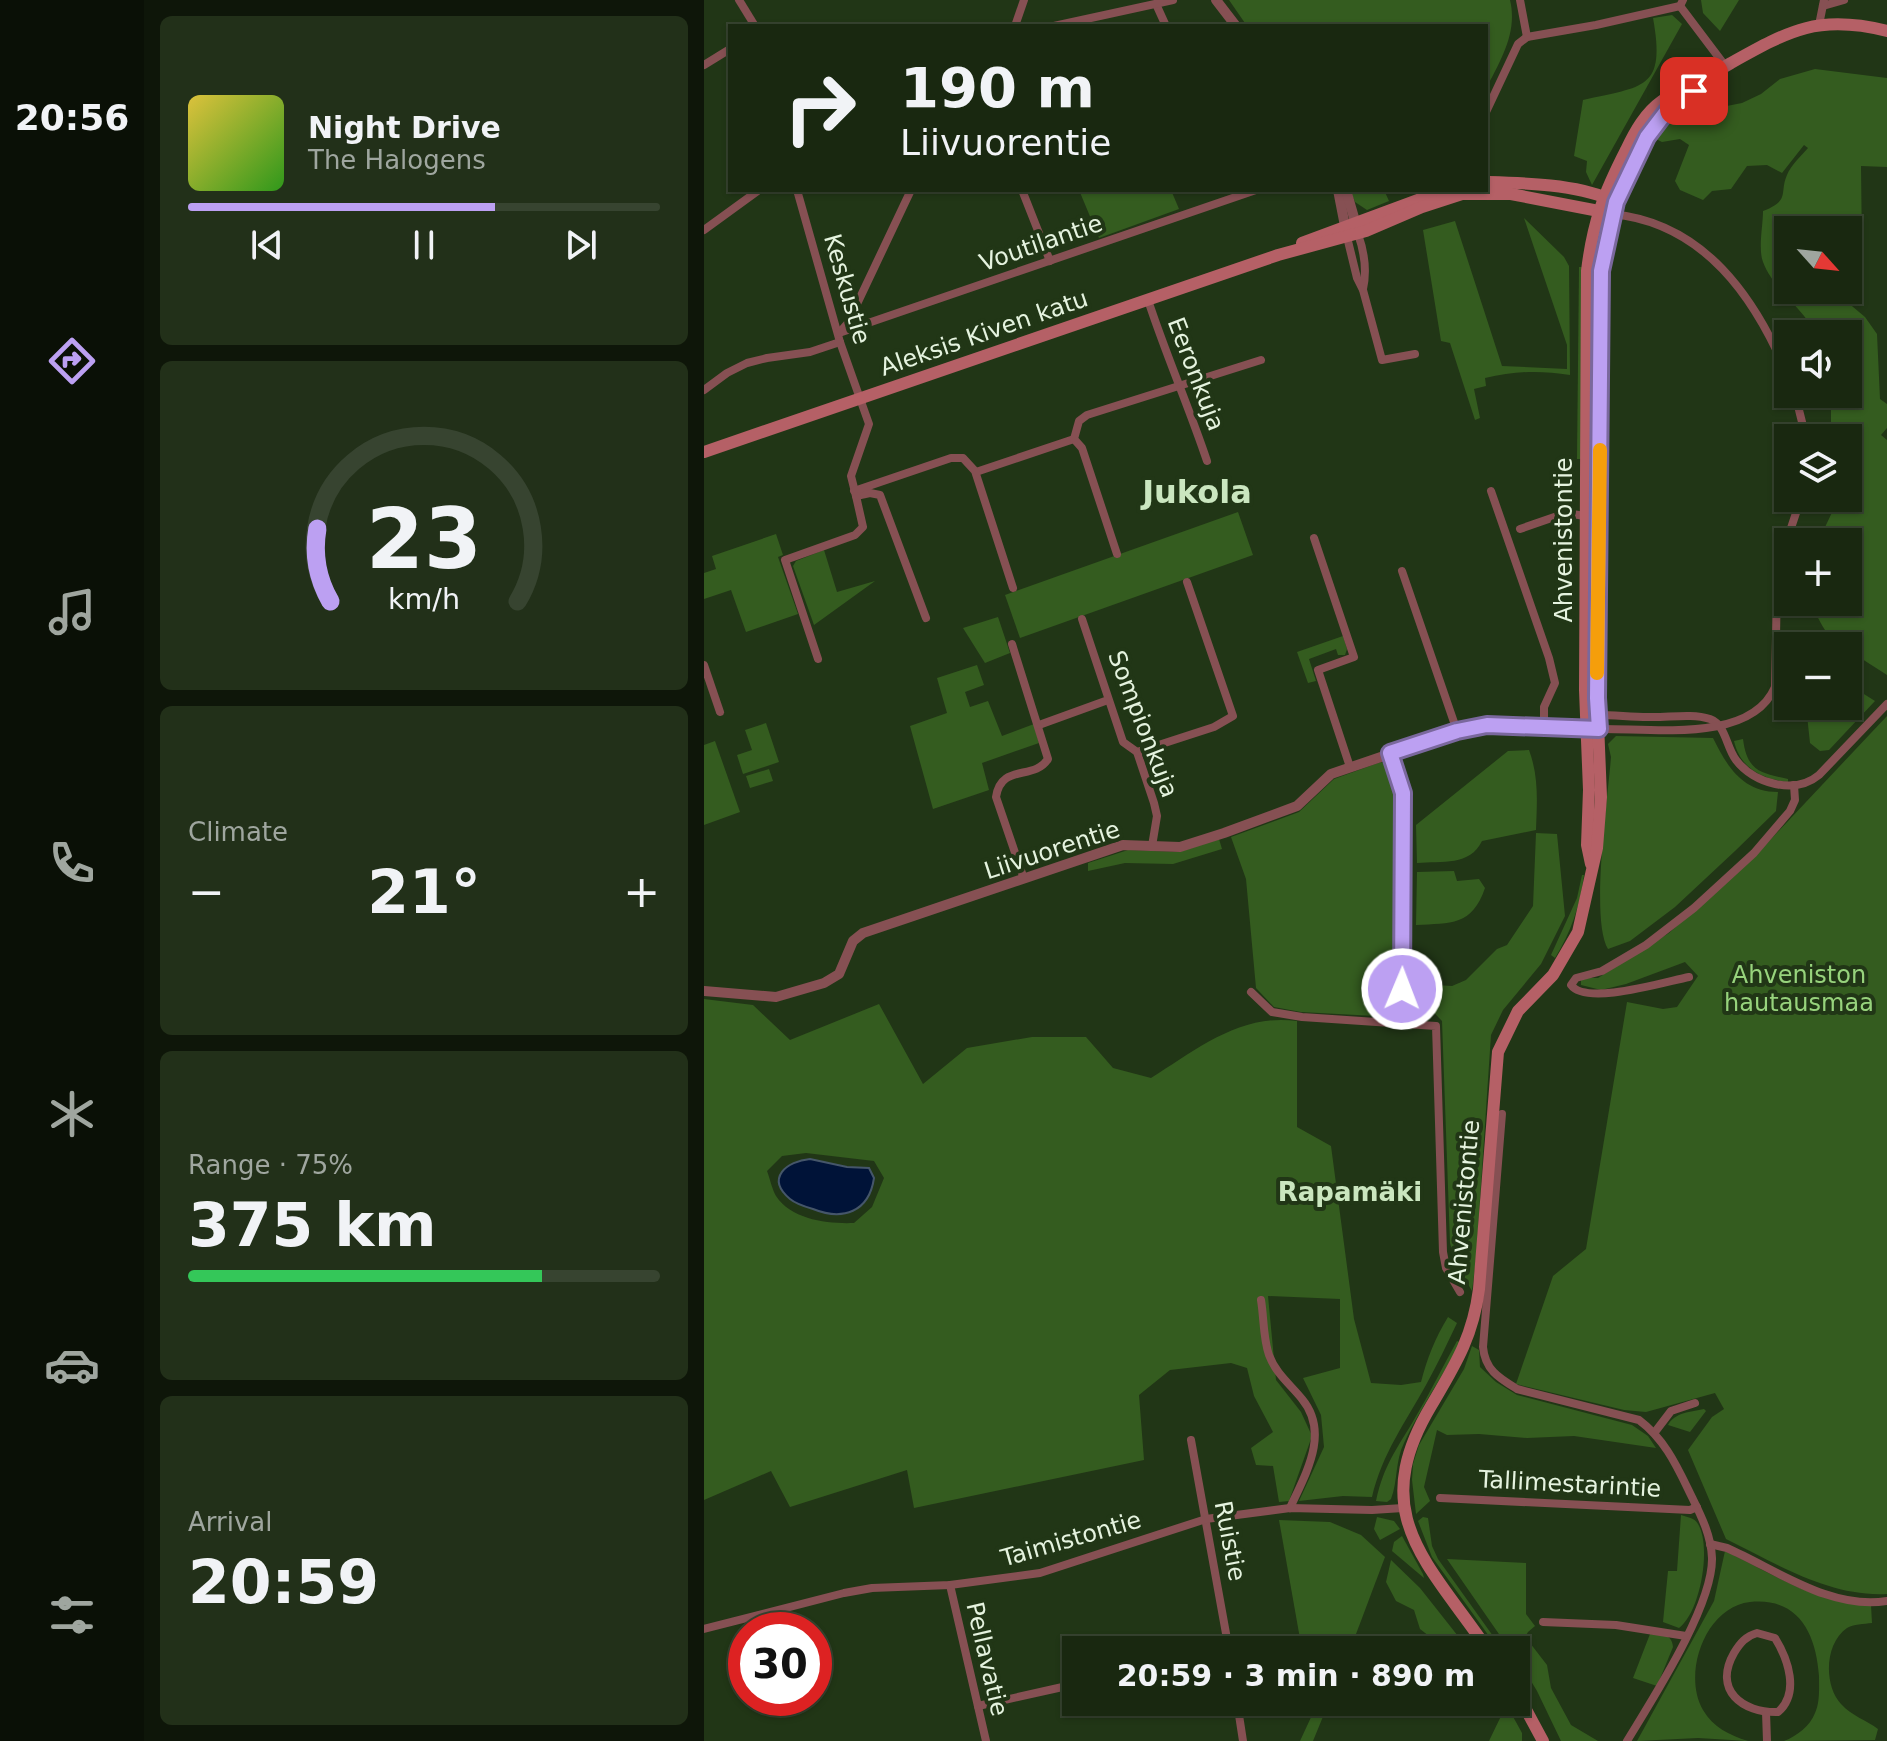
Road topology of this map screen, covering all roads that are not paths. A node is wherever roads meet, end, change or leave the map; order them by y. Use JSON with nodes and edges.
{"nodes":[{"id":1,"x":739,"y":0,"type":"edge"},
{"id":2,"x":1024,"y":0,"type":"edge"},
{"id":3,"x":1173,"y":0,"type":"edge"},
{"id":4,"x":1216,"y":0,"type":"edge"},
{"id":5,"x":1520,"y":0,"type":"edge"},
{"id":6,"x":1844,"y":0,"type":"edge"},
{"id":7,"x":1681,"y":3,"type":"edge"},
{"id":8,"x":1824,"y":3,"type":"edge"},
{"id":9,"x":1156,"y":4,"type":"junction"},
{"id":10,"x":754,"y":24,"type":"edge"},
{"id":11,"x":1016,"y":24,"type":"edge"},
{"id":12,"x":1063,"y":24,"type":"edge"},
{"id":13,"x":1165,"y":24,"type":"edge"},
{"id":14,"x":1234,"y":24,"type":"edge"},
{"id":15,"x":1819,"y":25,"type":"junction"},
{"id":16,"x":1887,"y":31,"type":"edge"},
{"id":17,"x":1527,"y":37,"type":"junction"},
{"id":18,"x":728,"y":50,"type":"edge"},
{"id":19,"x":704,"y":65,"type":"edge"},
{"id":20,"x":1720,"y":69,"type":"junction"},
{"id":21,"x":1488,"y":108,"type":"edge"},
{"id":22,"x":1488,"y":182,"type":"edge"},
{"id":23,"x":756,"y":192,"type":"edge"},
{"id":24,"x":798,"y":192,"type":"edge"},
{"id":25,"x":910,"y":192,"type":"edge"},
{"id":26,"x":1023,"y":192,"type":"edge"},
{"id":27,"x":1339,"y":192,"type":"edge"},
{"id":28,"x":1346,"y":192,"type":"edge"},
{"id":29,"x":1440,"y":192,"type":"edge"},
{"id":30,"x":1467,"y":192,"type":"edge"},
{"id":31,"x":1237,"y":193,"type":"edge"},
{"id":32,"x":1603,"y":196,"type":"junction"},
{"id":33,"x":1614,"y":208,"type":"junction"},
{"id":34,"x":1598,"y":210,"type":"junction"},
{"id":35,"x":1351,"y":229,"type":"junction"},
{"id":36,"x":704,"y":230,"type":"edge"},
{"id":37,"x":1050,"y":261,"type":"junction"},
{"id":38,"x":1148,"y":300,"type":"junction"},
{"id":39,"x":840,"y":338,"type":"junction"},
{"id":40,"x":1774,"y":346,"type":"edge"},
{"id":41,"x":1415,"y":354,"type":"dead end"},
{"id":42,"x":1261,"y":360,"type":"dead end"},
{"id":43,"x":1177,"y":386,"type":"junction"},
{"id":44,"x":704,"y":390,"type":"edge"},
{"id":45,"x":861,"y":398,"type":"junction"},
{"id":46,"x":1074,"y":439,"type":"junction"},
{"id":47,"x":704,"y":452,"type":"edge"},
{"id":48,"x":1207,"y":461,"type":"dead end"},
{"id":49,"x":976,"y":472,"type":"junction"},
{"id":50,"x":1491,"y":491,"type":"dead end"},
{"id":51,"x":855,"y":493,"type":"junction"},
{"id":52,"x":1796,"y":512,"type":"edge"},
{"id":53,"x":1593,"y":518,"type":"junction"},
{"id":54,"x":1520,"y":529,"type":"dead end"},
{"id":55,"x":1314,"y":538,"type":"dead end"},
{"id":56,"x":1117,"y":554,"type":"dead end"},
{"id":57,"x":1402,"y":571,"type":"dead end"},
{"id":58,"x":1187,"y":582,"type":"dead end"},
{"id":59,"x":1013,"y":588,"type":"dead end"},
{"id":60,"x":926,"y":618,"type":"dead end"},
{"id":61,"x":1082,"y":619,"type":"dead end"},
{"id":62,"x":1012,"y":644,"type":"dead end"},
{"id":63,"x":818,"y":659,"type":"dead end"},
{"id":64,"x":704,"y":665,"type":"edge"},
{"id":65,"x":1108,"y":700,"type":"junction"},
{"id":66,"x":1887,"y":704,"type":"edge"},
{"id":67,"x":720,"y":712,"type":"dead end"},
{"id":68,"x":1592,"y":715,"type":"junction"},
{"id":69,"x":1039,"y":725,"type":"junction"},
{"id":70,"x":1544,"y":727,"type":"junction"},
{"id":71,"x":1721,"y":727,"type":"junction"},
{"id":72,"x":1587,"y":728,"type":"junction"},
{"id":73,"x":1457,"y":731,"type":"junction"},
{"id":74,"x":1137,"y":752,"type":"junction"},
{"id":75,"x":1390,"y":753,"type":"junction"},
{"id":76,"x":1350,"y":767,"type":"junction"},
{"id":77,"x":1794,"y":785,"type":"junction"},
{"id":78,"x":1152,"y":846,"type":"junction"},
{"id":79,"x":1024,"y":879,"type":"junction"},
{"id":80,"x":1689,"y":977,"type":"dead end"},
{"id":81,"x":704,"y":991,"type":"edge"},
{"id":82,"x":1251,"y":992,"type":"dead end"},
{"id":83,"x":1402,"y":1023,"type":"junction"},
{"id":84,"x":1502,"y":1114,"type":"dead end"},
{"id":85,"x":1460,"y":1292,"type":"dead end"},
{"id":86,"x":1261,"y":1300,"type":"dead end"},
{"id":87,"x":1695,"y":1403,"type":"dead end"},
{"id":88,"x":1655,"y":1432,"type":"junction"},
{"id":89,"x":1191,"y":1440,"type":"dead end"},
{"id":90,"x":1440,"y":1498,"type":"dead end"},
{"id":91,"x":1697,"y":1507,"type":"junction"},
{"id":92,"x":1290,"y":1508,"type":"junction"},
{"id":93,"x":1403,"y":1508,"type":"junction"},
{"id":94,"x":1206,"y":1519,"type":"junction"},
{"id":95,"x":1710,"y":1544,"type":"junction"},
{"id":96,"x":950,"y":1585,"type":"junction"},
{"id":97,"x":1887,"y":1601,"type":"edge"},
{"id":98,"x":1543,"y":1622,"type":"dead end"},
{"id":99,"x":704,"y":1629,"type":"edge"},
{"id":100,"x":1227,"y":1636,"type":"edge"},
{"id":101,"x":1478,"y":1636,"type":"edge"},
{"id":102,"x":1686,"y":1636,"type":"junction"},
{"id":103,"x":1062,"y":1687,"type":"edge"},
{"id":104,"x":978,"y":1706,"type":"junction"},
{"id":105,"x":1766,"y":1712,"type":"junction"},
{"id":106,"x":1239,"y":1716,"type":"edge"},
{"id":107,"x":1530,"y":1716,"type":"edge"},
{"id":108,"x":986,"y":1741,"type":"edge"},
{"id":109,"x":1243,"y":1741,"type":"edge"},
{"id":110,"x":1543,"y":1741,"type":"edge"},
{"id":111,"x":1627,"y":1741,"type":"edge"},
{"id":112,"x":1767,"y":1741,"type":"edge"}],
"edges":[{"from":1,"to":10,"type":"street"},
{"from":2,"to":11,"type":"street"},
{"from":3,"to":9,"type":"street"},
{"from":4,"to":14,"type":"street"},
{"from":5,"to":17,"type":"street"},
{"from":6,"to":8,"type":"street"},
{"from":7,"to":17,"type":"street"},
{"from":7,"to":20,"type":"street"},
{"from":8,"to":15,"type":"street"},
{"from":9,"to":12,"type":"street"},
{"from":9,"to":13,"type":"street"},
{"from":15,"to":16,"type":"main road"},
{"from":15,"to":20,"type":"main road"},
{"from":17,"to":21,"type":"street"},
{"from":18,"to":19,"type":"street"},
{"from":20,"to":32,"type":"main road","name":"Ahvenistontie"},
{"from":20,"to":33,"type":"main road","name":"Ahvenistontie"},
{"from":22,"to":32,"type":"main road"},
{"from":23,"to":36,"type":"street"},
{"from":24,"to":39,"type":"street","name":"Keskustie"},
{"from":25,"to":39,"type":"street"},
{"from":26,"to":37,"type":"street"},
{"from":27,"to":35,"type":"street"},
{"from":28,"to":35,"type":"street"},
{"from":29,"to":35,"type":"main road","name":"Aleksis Kiven katu"},
{"from":30,"to":34,"type":"main road","name":"Aleksis Kiven katu"},
{"from":30,"to":35,"type":"main road","name":"Aleksis Kiven katu"},
{"from":31,"to":37,"type":"street","name":"Voutilantie"},
{"from":32,"to":33,"type":"main road"},
{"from":32,"to":34,"type":"main road","name":"Ahvenistontie"},
{"from":33,"to":34,"type":"main road","name":"Aleksis Kiven katu"},
{"from":33,"to":40,"type":"street"},
{"from":33,"to":53,"type":"main road","name":"Ahvenistontie"},
{"from":34,"to":53,"type":"main road","name":"Ahvenistontie"},
{"from":35,"to":38,"type":"main road","name":"Aleksis Kiven katu"},
{"from":35,"to":41,"type":"street"},
{"from":37,"to":39,"type":"street","name":"Voutilantie"},
{"from":38,"to":43,"type":"street","name":"Eeronkuja"},
{"from":38,"to":45,"type":"main road","name":"Aleksis Kiven katu"},
{"from":39,"to":44,"type":"street","name":"Voutilantie"},
{"from":39,"to":45,"type":"street","name":"Keskustie"},
{"from":42,"to":43,"type":"street"},
{"from":43,"to":46,"type":"street"},
{"from":43,"to":48,"type":"street","name":"Eeronkuja"},
{"from":45,"to":47,"type":"main road","name":"Aleksis Kiven katu"},
{"from":45,"to":51,"type":"street","name":"Keskustie"},
{"from":46,"to":49,"type":"street"},
{"from":46,"to":56,"type":"street"},
{"from":49,"to":51,"type":"street"},
{"from":49,"to":59,"type":"street"},
{"from":50,"to":70,"type":"street"},
{"from":51,"to":60,"type":"street"},
{"from":51,"to":63,"type":"street","name":"Keskustie"},
{"from":52,"to":71,"type":"street"},
{"from":53,"to":54,"type":"street"},
{"from":53,"to":68,"type":"main road","name":"Ahvenistontie"},
{"from":55,"to":76,"type":"street"},
{"from":57,"to":73,"type":"street"},
{"from":58,"to":74,"type":"street"},
{"from":61,"to":65,"type":"street","name":"Sompionkuja"},
{"from":62,"to":69,"type":"street"},
{"from":64,"to":67,"type":"street"},
{"from":65,"to":69,"type":"street"},
{"from":65,"to":74,"type":"street","name":"Sompionkuja"},
{"from":66,"to":77,"type":"street"},
{"from":68,"to":71,"type":"street"},
{"from":68,"to":72,"type":"main road","name":"Ahvenistontie"},
{"from":69,"to":79,"type":"street"},
{"from":70,"to":72,"type":"street","name":"Liivuorentie"},
{"from":70,"to":73,"type":"street","name":"Liivuorentie"},
{"from":71,"to":72,"type":"street"},
{"from":71,"to":77,"type":"street"},
{"from":72,"to":93,"type":"main road","name":"Ahvenistontie"},
{"from":73,"to":75,"type":"street","name":"Liivuorentie"},
{"from":74,"to":78,"type":"street","name":"Sompionkuja"},
{"from":75,"to":76,"type":"street","name":"Liivuorentie"},
{"from":75,"to":83,"type":"street"},
{"from":76,"to":78,"type":"street","name":"Liivuorentie"},
{"from":77,"to":80,"type":"street"},
{"from":78,"to":79,"type":"street","name":"Liivuorentie"},
{"from":79,"to":81,"type":"street","name":"Liivuorentie"},
{"from":82,"to":83,"type":"street"},
{"from":83,"to":85,"type":"street"},
{"from":84,"to":88,"type":"street"},
{"from":86,"to":92,"type":"street"},
{"from":87,"to":88,"type":"street"},
{"from":88,"to":91,"type":"street"},
{"from":89,"to":94,"type":"street","name":"Ruistie"},
{"from":90,"to":91,"type":"street","name":"Tallimestarintie"},
{"from":91,"to":95,"type":"street"},
{"from":92,"to":93,"type":"street","name":"Taimistontie"},
{"from":92,"to":94,"type":"street","name":"Taimistontie"},
{"from":93,"to":101,"type":"main road","name":"Ahvenistontie"},
{"from":94,"to":96,"type":"street","name":"Taimistontie"},
{"from":94,"to":100,"type":"street","name":"Ruistie"},
{"from":95,"to":97,"type":"street"},
{"from":95,"to":102,"type":"street"},
{"from":96,"to":99,"type":"street","name":"Taimistontie"},
{"from":96,"to":104,"type":"street","name":"Pellavatie"},
{"from":98,"to":102,"type":"street"},
{"from":102,"to":111,"type":"street"},
{"from":103,"to":104,"type":"street"},
{"from":104,"to":108,"type":"street","name":"Pellavatie"},
{"from":105,"to":105,"type":"street"},
{"from":105,"to":112,"type":"street"},
{"from":106,"to":109,"type":"street"},
{"from":107,"to":110,"type":"main road"}]}
